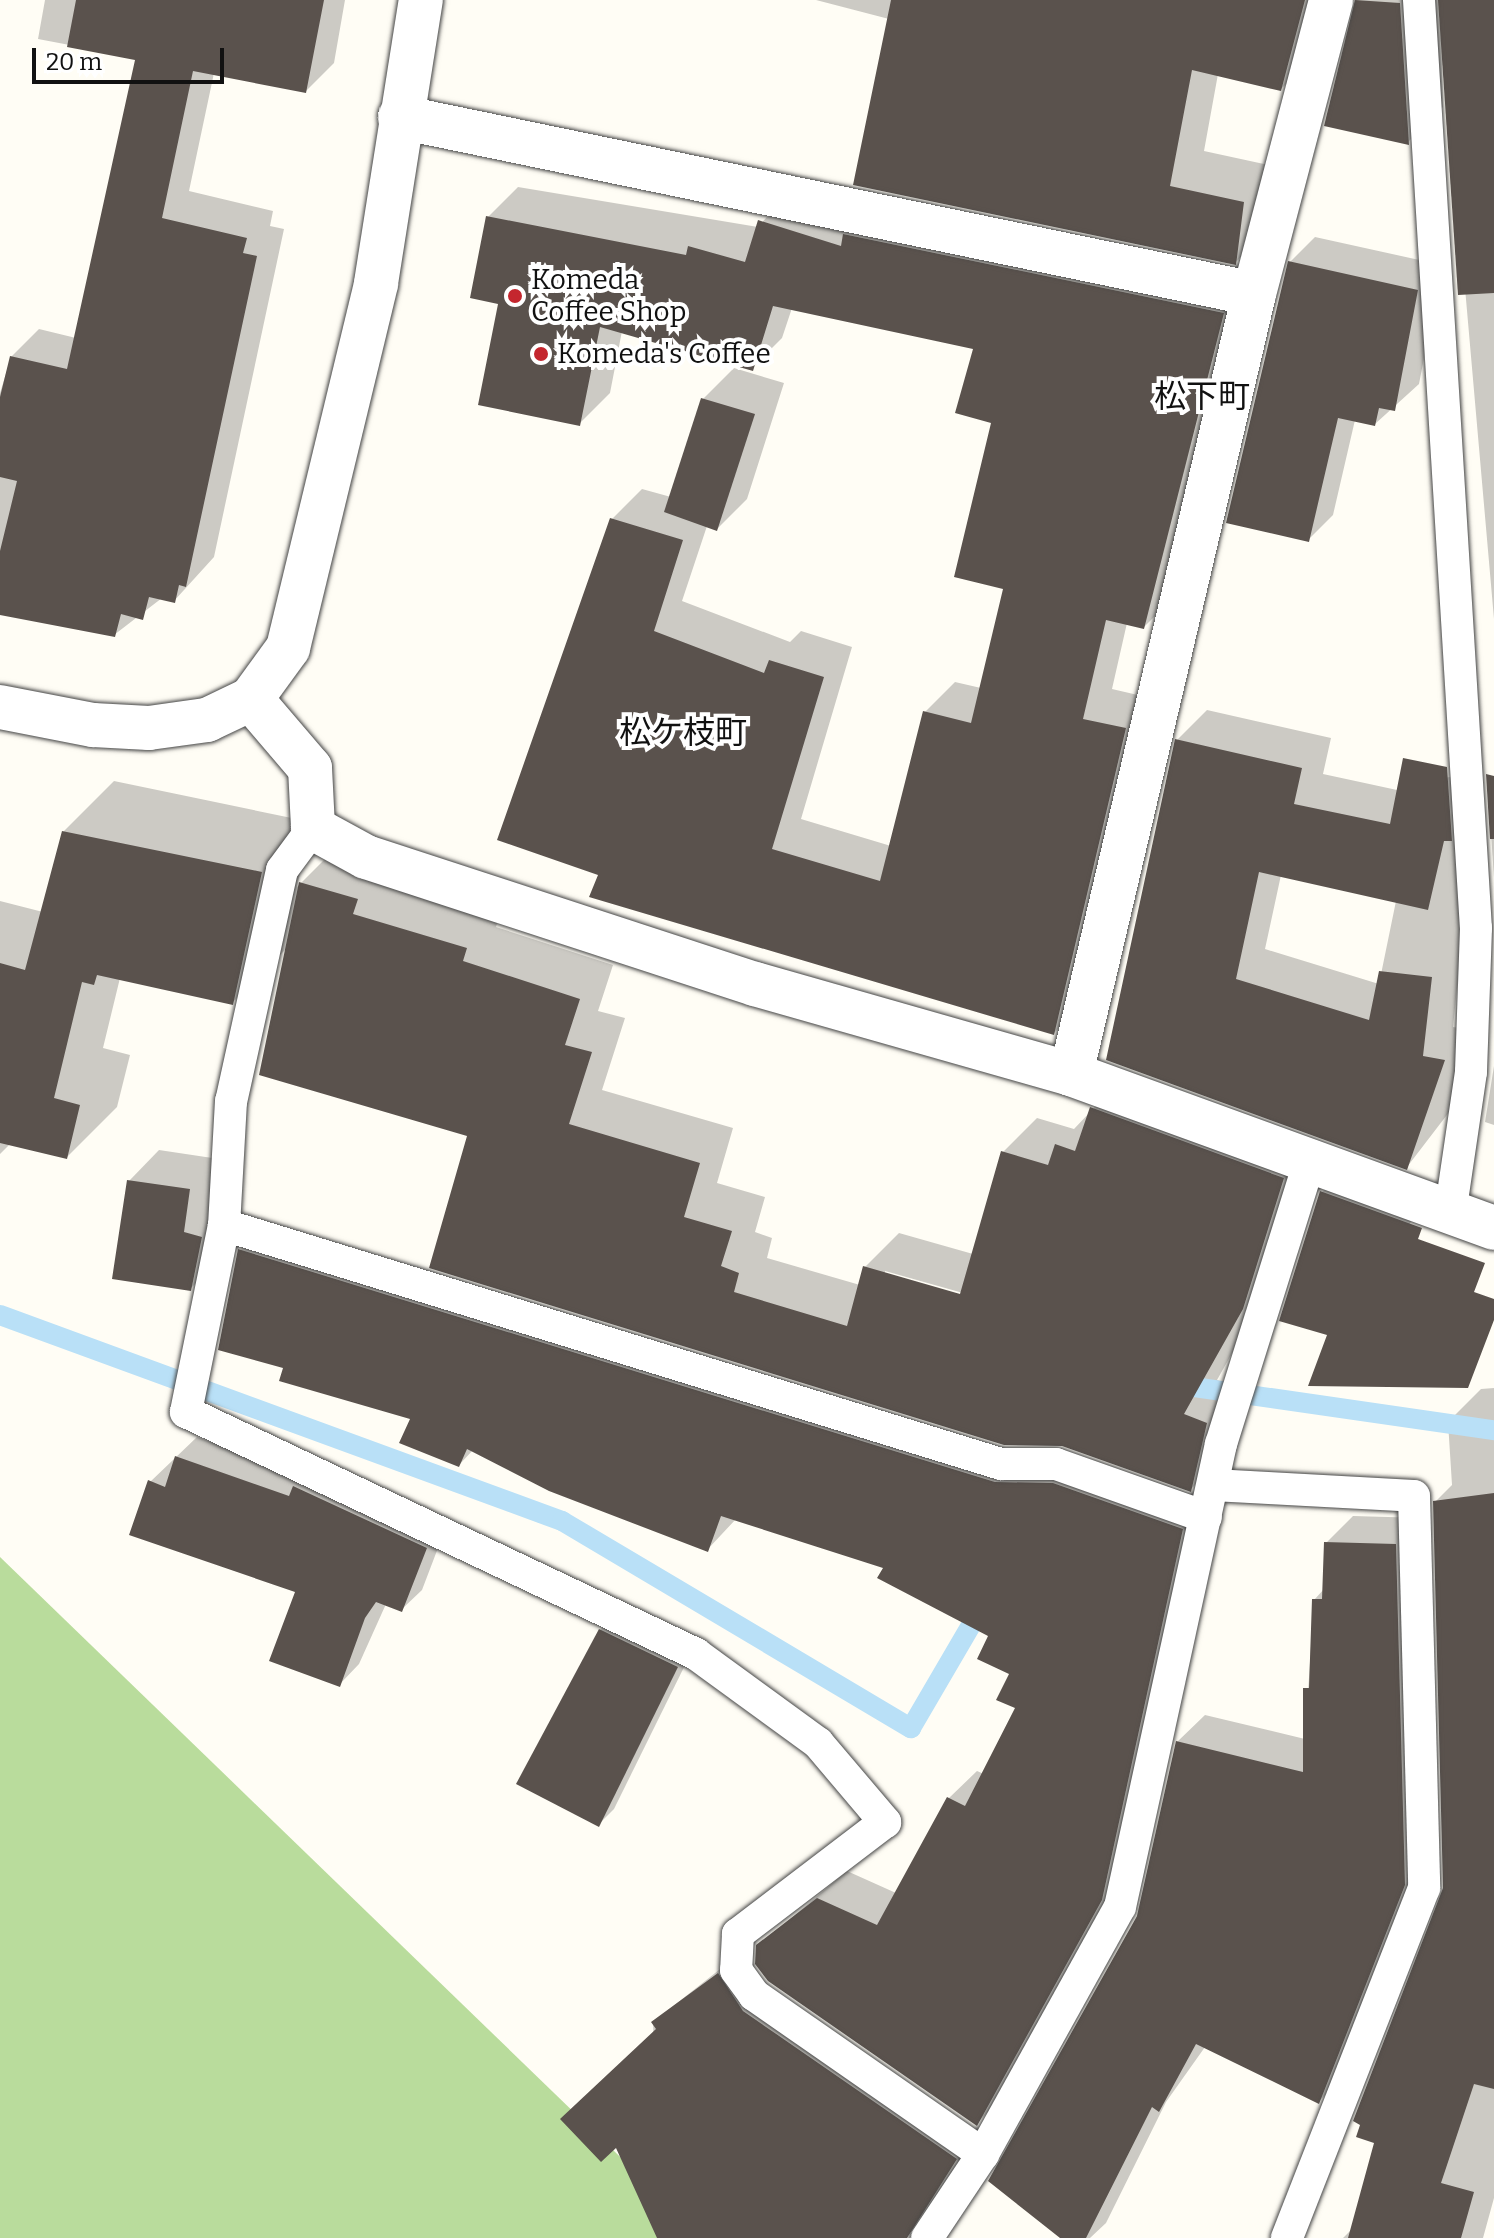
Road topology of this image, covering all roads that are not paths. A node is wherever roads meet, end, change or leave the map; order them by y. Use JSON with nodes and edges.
{"nodes":[{"id":1,"x":421,"y":0,"type":"edge"},
{"id":2,"x":1331,"y":0,"type":"edge"},
{"id":3,"x":1419,"y":0,"type":"edge"},
{"id":4,"x":400,"y":117,"type":"junction"},
{"id":5,"x":1254,"y":294,"type":"junction"},
{"id":6,"x":251,"y":699,"type":"junction"},
{"id":7,"x":0,"y":707,"type":"edge"},
{"id":8,"x":313,"y":828,"type":"junction"},
{"id":9,"x":1071,"y":1074,"type":"junction"},
{"id":10,"x":1311,"y":1156,"type":"junction"},
{"id":11,"x":1451,"y":1207,"type":"junction"},
{"id":12,"x":224,"y":1225,"type":"junction"},
{"id":13,"x":1494,"y":1228,"type":"edge"},
{"id":14,"x":1213,"y":1485,"type":"junction"},
{"id":15,"x":1206,"y":1517,"type":"junction"},
{"id":16,"x":983,"y":2154,"type":"junction"},
{"id":17,"x":927,"y":2238,"type":"edge"},
{"id":18,"x":1287,"y":2238,"type":"edge"}],
"edges":[{"from":1,"to":4,"type":"street"},
{"from":2,"to":5,"type":"street"},
{"from":3,"to":11,"type":"lane"},
{"from":4,"to":5,"type":"street"},
{"from":4,"to":6,"type":"street"},
{"from":5,"to":9,"type":"street"},
{"from":6,"to":7,"type":"street"},
{"from":6,"to":8,"type":"street"},
{"from":8,"to":9,"type":"street"},
{"from":8,"to":12,"type":"lane"},
{"from":9,"to":10,"type":"street"},
{"from":10,"to":11,"type":"street"},
{"from":10,"to":14,"type":"lane"},
{"from":11,"to":13,"type":"street"},
{"from":12,"to":15,"type":"lane"},
{"from":12,"to":16,"type":"lane"},
{"from":14,"to":15,"type":"lane"},
{"from":14,"to":18,"type":"lane"},
{"from":15,"to":16,"type":"lane"},
{"from":16,"to":17,"type":"lane"}]}
